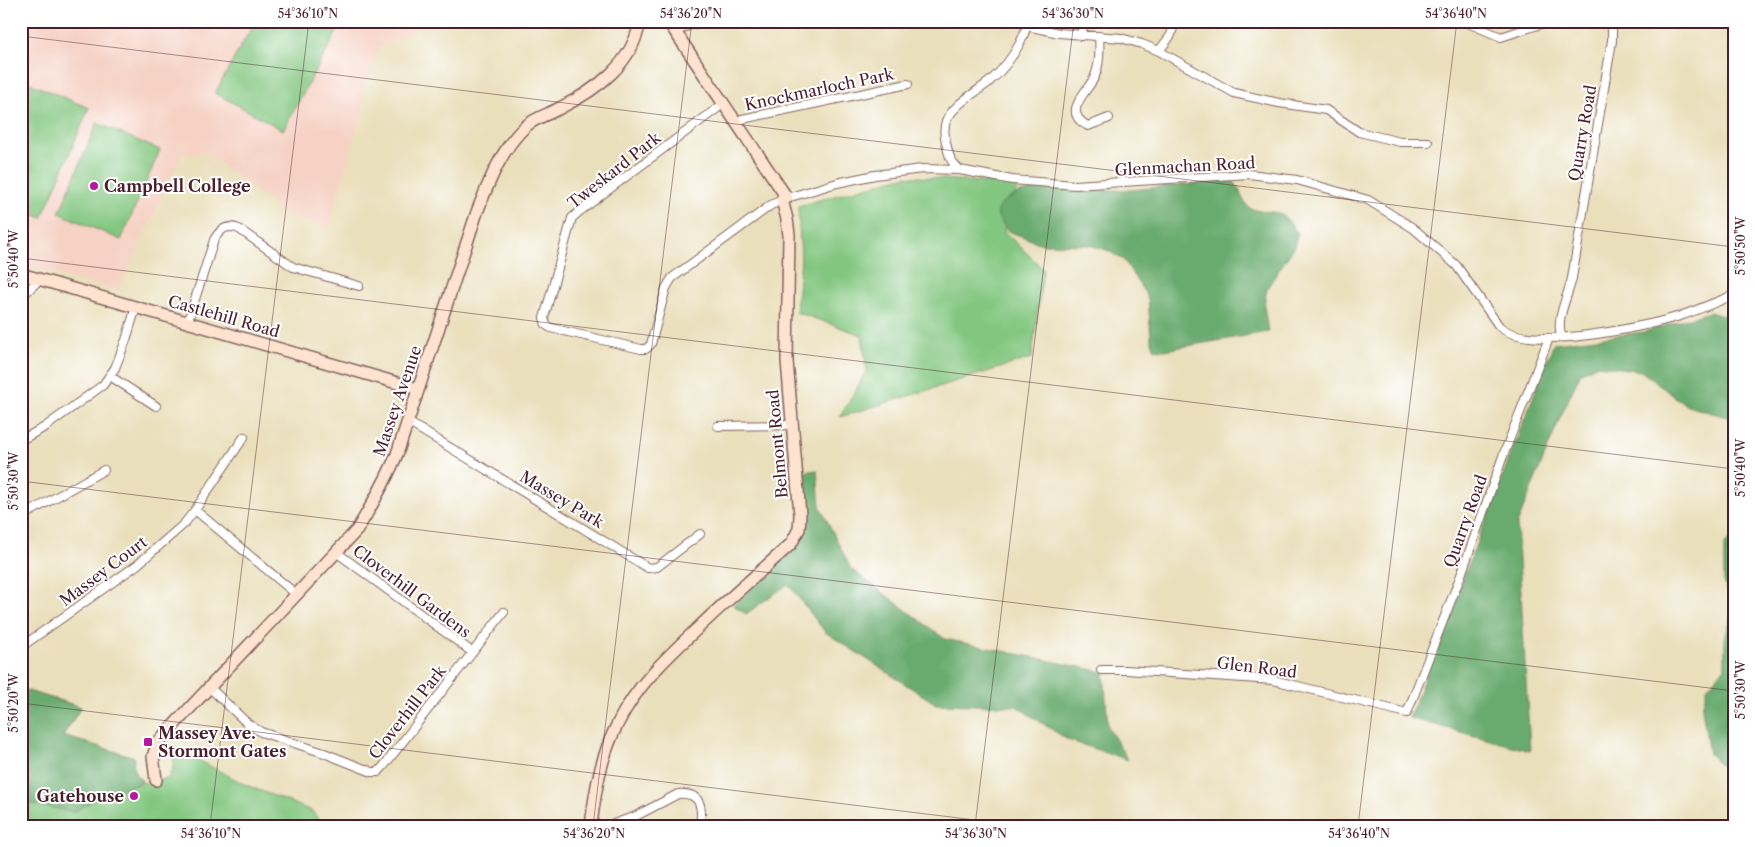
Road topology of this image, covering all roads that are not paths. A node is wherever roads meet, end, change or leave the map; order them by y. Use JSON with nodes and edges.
{"nodes":[{"id":1,"x":660,"y":21,"type":"edge"},
{"id":2,"x":668,"y":21,"type":"edge"},
{"id":3,"x":708,"y":21,"type":"edge"},
{"id":4,"x":1084,"y":21,"type":"edge"},
{"id":5,"x":1175,"y":21,"type":"edge"},
{"id":6,"x":1463,"y":21,"type":"edge"},
{"id":7,"x":1520,"y":21,"type":"edge"},
{"id":8,"x":1550,"y":21,"type":"edge"},
{"id":9,"x":1612,"y":21,"type":"edge"},
{"id":10,"x":643,"y":23,"type":"edge"},
{"id":11,"x":1027,"y":23,"type":"edge"},
{"id":12,"x":1521,"y":30,"type":"junction"},
{"id":13,"x":675,"y":32,"type":"junction"},
{"id":14,"x":1081,"y":36,"type":"junction"},
{"id":15,"x":1099,"y":36,"type":"junction"},
{"id":16,"x":1159,"y":51,"type":"junction"},
{"id":17,"x":908,"y":84,"type":"dead end"},
{"id":18,"x":723,"y":104,"type":"junction"},
{"id":19,"x":1109,"y":118,"type":"dead end"},
{"id":20,"x":736,"y":123,"type":"junction"},
{"id":21,"x":1428,"y":142,"type":"dead end"},
{"id":22,"x":960,"y":170,"type":"junction"},
{"id":23,"x":784,"y":199,"type":"junction"},
{"id":24,"x":21,"y":274,"type":"edge"},
{"id":25,"x":40,"y":279,"type":"junction"},
{"id":26,"x":359,"y":286,"type":"dead end"},
{"id":27,"x":1734,"y":296,"type":"edge"},
{"id":28,"x":21,"y":297,"type":"edge"},
{"id":29,"x":136,"y":307,"type":"junction"},
{"id":30,"x":188,"y":321,"type":"junction"},
{"id":31,"x":1562,"y":337,"type":"junction"},
{"id":32,"x":1549,"y":338,"type":"junction"},
{"id":33,"x":110,"y":376,"type":"junction"},
{"id":34,"x":418,"y":390,"type":"junction"},
{"id":35,"x":156,"y":406,"type":"dead end"},
{"id":36,"x":408,"y":422,"type":"junction"},
{"id":37,"x":792,"y":425,"type":"junction"},
{"id":38,"x":718,"y":426,"type":"dead end"},
{"id":39,"x":244,"y":437,"type":"dead end"},
{"id":40,"x":21,"y":440,"type":"edge"},
{"id":41,"x":104,"y":470,"type":"dead end"},
{"id":42,"x":21,"y":501,"type":"edge"},
{"id":43,"x":195,"y":510,"type":"junction"},
{"id":44,"x":24,"y":516,"type":"edge"},
{"id":45,"x":700,"y":534,"type":"dead end"},
{"id":46,"x":336,"y":552,"type":"junction"},
{"id":47,"x":296,"y":594,"type":"junction"},
{"id":48,"x":504,"y":612,"type":"dead end"},
{"id":49,"x":21,"y":647,"type":"edge"},
{"id":50,"x":472,"y":652,"type":"junction"},
{"id":51,"x":1101,"y":670,"type":"dead end"},
{"id":52,"x":209,"y":687,"type":"junction"},
{"id":53,"x":1407,"y":713,"type":"joint"},
{"id":54,"x":156,"y":780,"type":"dead end"},
{"id":55,"x":591,"y":826,"type":"edge"},
{"id":56,"x":608,"y":826,"type":"edge"},
{"id":57,"x":700,"y":826,"type":"edge"}],
"edges":[{"from":1,"to":13,"type":"street"},
{"from":2,"to":13,"type":"street","name":"Belmont Road"},
{"from":3,"to":13,"type":"street"},
{"from":4,"to":14,"type":"street"},
{"from":5,"to":16,"type":"street"},
{"from":6,"to":12,"type":"street"},
{"from":7,"to":12,"type":"street"},
{"from":8,"to":12,"type":"street"},
{"from":9,"to":31,"type":"street","name":"Quarry Road"},
{"from":10,"to":34,"type":"street","name":"Massey Avenue"},
{"from":11,"to":14,"type":"street"},
{"from":11,"to":22,"type":"street"},
{"from":13,"to":18,"type":"street","name":"Belmont Road"},
{"from":14,"to":15,"type":"street"},
{"from":15,"to":16,"type":"street"},
{"from":15,"to":19,"type":"street"},
{"from":16,"to":21,"type":"street"},
{"from":17,"to":20,"type":"street","name":"Knockmarloch Park"},
{"from":18,"to":20,"type":"street","name":"Belmont Road"},
{"from":18,"to":23,"type":"street","name":"Tweskard Park"},
{"from":20,"to":23,"type":"street","name":"Belmont Road"},
{"from":22,"to":23,"type":"street","name":"Glenmachan Road"},
{"from":22,"to":32,"type":"street","name":"Glenmachan Road"},
{"from":23,"to":37,"type":"street","name":"Belmont Road"},
{"from":24,"to":25,"type":"street","name":"Castlehill Road"},
{"from":25,"to":28,"type":"street"},
{"from":25,"to":29,"type":"street","name":"Castlehill Road"},
{"from":26,"to":30,"type":"street"},
{"from":27,"to":31,"type":"street","name":"Glenmachan Road"},
{"from":29,"to":30,"type":"street","name":"Castlehill Road"},
{"from":29,"to":33,"type":"street"},
{"from":30,"to":34,"type":"street","name":"Castlehill Road"},
{"from":31,"to":32,"type":"street","name":"Glenmachan Road"},
{"from":32,"to":53,"type":"street","name":"Quarry Road"},
{"from":33,"to":35,"type":"street"},
{"from":33,"to":40,"type":"street"},
{"from":34,"to":36,"type":"street","name":"Massey Avenue"},
{"from":36,"to":45,"type":"street","name":"Massey Park"},
{"from":36,"to":46,"type":"street","name":"Massey Avenue"},
{"from":37,"to":38,"type":"street"},
{"from":37,"to":55,"type":"street","name":"Belmont Road"},
{"from":39,"to":43,"type":"street","name":"Massey Court"},
{"from":41,"to":44,"type":"street"},
{"from":42,"to":44,"type":"street"},
{"from":43,"to":47,"type":"street"},
{"from":43,"to":49,"type":"street","name":"Massey Court"},
{"from":46,"to":47,"type":"street","name":"Massey Avenue"},
{"from":46,"to":50,"type":"street","name":"Cloverhill Gardens"},
{"from":47,"to":52,"type":"street","name":"Massey Avenue"},
{"from":48,"to":50,"type":"street","name":"Cloverhill Park"},
{"from":50,"to":52,"type":"street","name":"Cloverhill Park"},
{"from":51,"to":53,"type":"street","name":"Glen Road"},
{"from":52,"to":54,"type":"street","name":"Massey Avenue"},
{"from":56,"to":57,"type":"street"}]}
